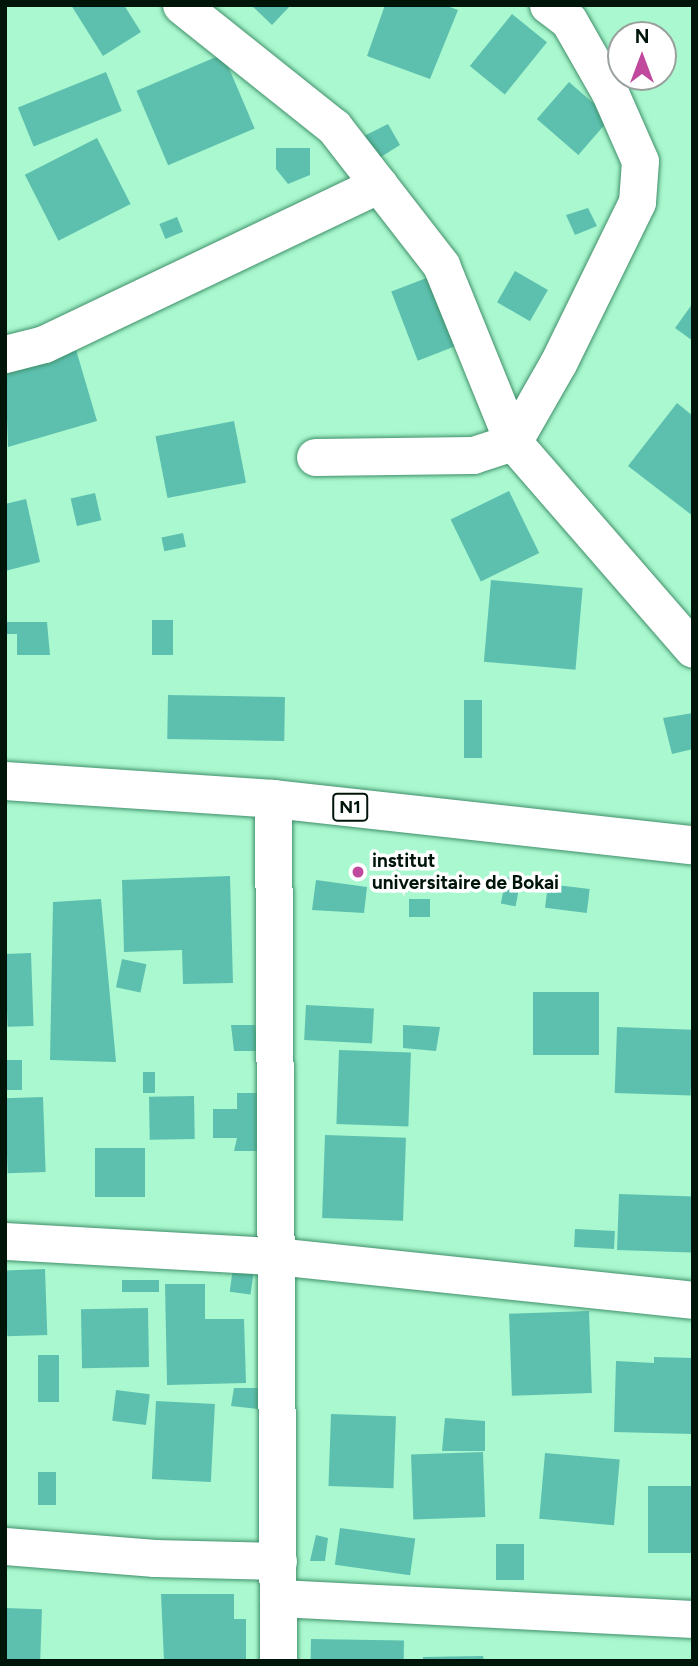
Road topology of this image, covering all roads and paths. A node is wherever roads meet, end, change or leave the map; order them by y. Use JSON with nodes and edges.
{"nodes":[{"id":1,"x":181,"y":5,"type":"edge"},
{"id":2,"x":548,"y":5,"type":"edge"},
{"id":3,"x":379,"y":184,"type":"junction"},
{"id":4,"x":5,"y":354,"type":"edge"},
{"id":5,"x":513,"y":442,"type":"junction"},
{"id":6,"x":315,"y":457,"type":"dead end"},
{"id":7,"x":693,"y":649,"type":"edge"},
{"id":8,"x":5,"y":781,"type":"edge"},
{"id":9,"x":274,"y":799,"type":"junction"},
{"id":10,"x":693,"y":845,"type":"edge"},
{"id":11,"x":5,"y":1241,"type":"edge"},
{"id":12,"x":276,"y":1256,"type":"junction"},
{"id":13,"x":693,"y":1300,"type":"edge"},
{"id":14,"x":5,"y":1546,"type":"edge"},
{"id":15,"x":278,"y":1561,"type":"junction"},
{"id":16,"x":278,"y":1598,"type":"junction"},
{"id":17,"x":693,"y":1619,"type":"edge"},
{"id":18,"x":278,"y":1661,"type":"edge"}],
"edges":[{"from":1,"to":3,"type":"street"},
{"from":2,"to":5,"type":"street"},
{"from":3,"to":4,"type":"street"},
{"from":3,"to":5,"type":"street"},
{"from":5,"to":6,"type":"street"},
{"from":5,"to":7,"type":"street"},
{"from":8,"to":9,"type":"highway","number":"N1"},
{"from":9,"to":10,"type":"highway","number":"N1"},
{"from":9,"to":12,"type":"street"},
{"from":11,"to":12,"type":"street"},
{"from":12,"to":13,"type":"street"},
{"from":12,"to":15,"type":"street"},
{"from":14,"to":15,"type":"street"},
{"from":15,"to":16,"type":"street"},
{"from":16,"to":17,"type":"street"},
{"from":16,"to":18,"type":"street"}]}
